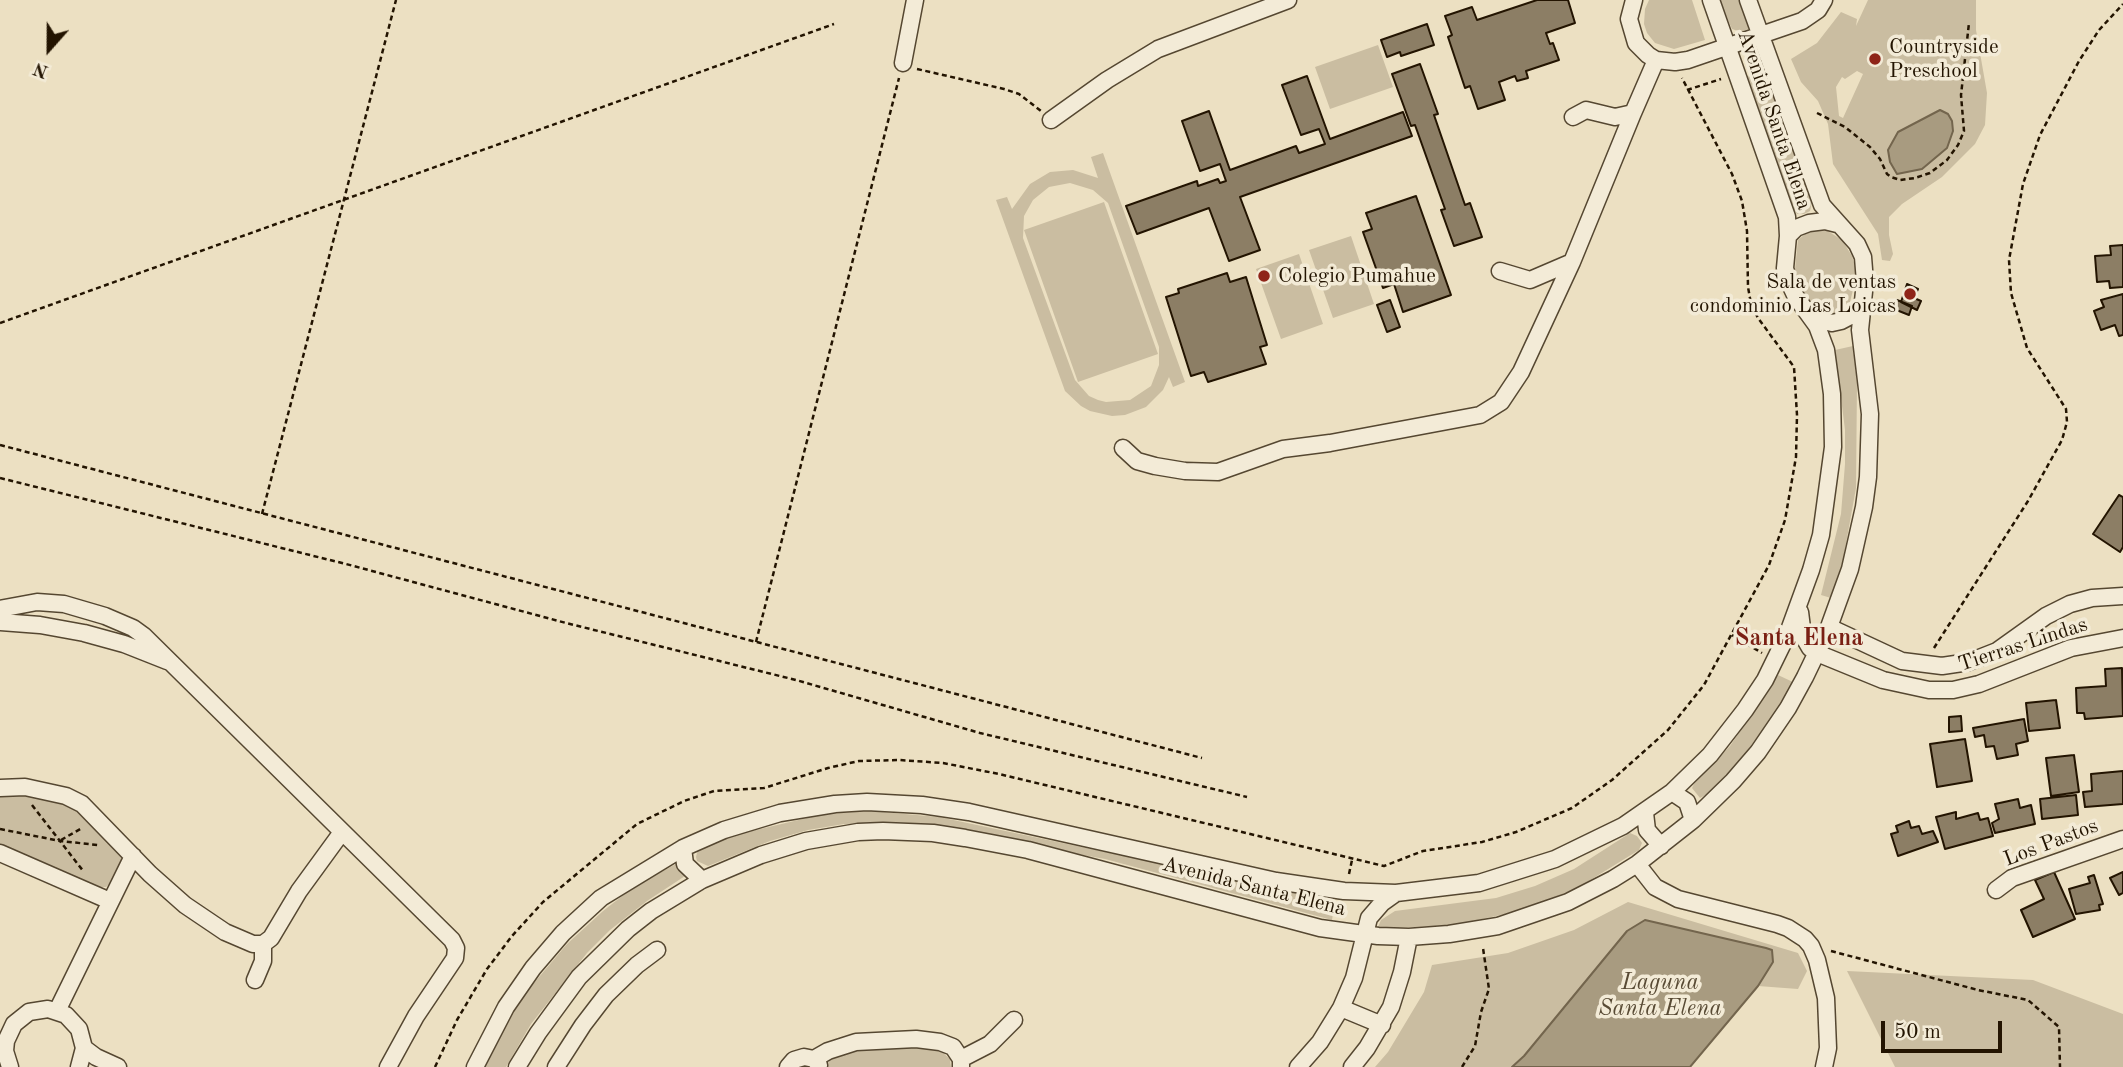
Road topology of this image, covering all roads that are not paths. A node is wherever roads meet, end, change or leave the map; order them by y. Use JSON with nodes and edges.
{"nodes":[{"id":1,"x":915,"y":0,"type":"edge"},
{"id":2,"x":1288,"y":0,"type":"edge"},
{"id":3,"x":1634,"y":0,"type":"edge"},
{"id":4,"x":1711,"y":0,"type":"edge"},
{"id":5,"x":1748,"y":0,"type":"edge"},
{"id":6,"x":1824,"y":0,"type":"edge"},
{"id":7,"x":1761,"y":36,"type":"junction"},
{"id":8,"x":1727,"y":47,"type":"junction"},
{"id":9,"x":1656,"y":60,"type":"junction"},
{"id":10,"x":903,"y":63,"type":"road end"},
{"id":11,"x":1633,"y":113,"type":"junction"},
{"id":12,"x":1573,"y":117,"type":"dead end"},
{"id":13,"x":1051,"y":121,"type":"road end"},
{"id":14,"x":1838,"y":224,"type":"junction"},
{"id":15,"x":1788,"y":236,"type":"junction"},
{"id":16,"x":1572,"y":262,"type":"junction"},
{"id":17,"x":1500,"y":271,"type":"dead end"},
{"id":18,"x":1860,"y":311,"type":"junction"},
{"id":19,"x":1812,"y":317,"type":"junction"},
{"id":20,"x":1123,"y":448,"type":"dead end"},
{"id":21,"x":2123,"y":596,"type":"edge"},
{"id":22,"x":1800,"y":605,"type":"junction"},
{"id":23,"x":0,"y":609,"type":"edge"},
{"id":24,"x":0,"y":622,"type":"edge"},
{"id":25,"x":1829,"y":627,"type":"junction"},
{"id":26,"x":2123,"y":638,"type":"edge"},
{"id":27,"x":1817,"y":653,"type":"junction"},
{"id":28,"x":170,"y":662,"type":"junction"},
{"id":29,"x":0,"y":788,"type":"edge"},
{"id":30,"x":1672,"y":792,"type":"junction"},
{"id":31,"x":1644,"y":813,"type":"junction"},
{"id":32,"x":1693,"y":820,"type":"junction"},
{"id":33,"x":342,"y":832,"type":"junction"},
{"id":34,"x":2123,"y":839,"type":"edge"},
{"id":35,"x":1661,"y":846,"type":"junction"},
{"id":36,"x":683,"y":848,"type":"junction"},
{"id":37,"x":0,"y":852,"type":"edge"},
{"id":38,"x":132,"y":856,"type":"junction"},
{"id":39,"x":1637,"y":864,"type":"junction"},
{"id":40,"x":702,"y":880,"type":"junction"},
{"id":41,"x":1996,"y":890,"type":"dead end"},
{"id":42,"x":1396,"y":893,"type":"junction"},
{"id":43,"x":107,"y":900,"type":"junction"},
{"id":44,"x":1364,"y":935,"type":"junction"},
{"id":45,"x":1409,"y":937,"type":"junction"},
{"id":46,"x":263,"y":944,"type":"junction"},
{"id":47,"x":657,"y":950,"type":"dead end"},
{"id":48,"x":255,"y":980,"type":"dead end"},
{"id":49,"x":1341,"y":1008,"type":"junction"},
{"id":50,"x":57,"y":1011,"type":"junction"},
{"id":51,"x":1014,"y":1020,"type":"dead end"},
{"id":52,"x":1382,"y":1025,"type":"junction"},
{"id":53,"x":4,"y":1031,"type":"edge"},
{"id":54,"x":84,"y":1048,"type":"junction"},
{"id":55,"x":817,"y":1063,"type":"edge"},
{"id":56,"x":961,"y":1063,"type":"edge"},
{"id":57,"x":10,"y":1067,"type":"edge"},
{"id":58,"x":79,"y":1067,"type":"edge"},
{"id":59,"x":118,"y":1067,"type":"edge"},
{"id":60,"x":388,"y":1067,"type":"edge"},
{"id":61,"x":475,"y":1067,"type":"edge"},
{"id":62,"x":517,"y":1067,"type":"edge"},
{"id":63,"x":556,"y":1067,"type":"edge"},
{"id":64,"x":788,"y":1067,"type":"edge"},
{"id":65,"x":1298,"y":1067,"type":"edge"},
{"id":66,"x":1352,"y":1067,"type":"edge"},
{"id":67,"x":1824,"y":1067,"type":"edge"}],
"edges":[{"from":1,"to":10,"type":"street"},
{"from":2,"to":13,"type":"street"},
{"from":3,"to":9,"type":"street"},
{"from":4,"to":8,"type":"street","name":"Avenida Santa Elena"},
{"from":5,"to":7,"type":"street","name":"Avenida Santa Elena"},
{"from":6,"to":7,"type":"street"},
{"from":7,"to":8,"type":"street"},
{"from":7,"to":14,"type":"street","name":"Avenida Santa Elena"},
{"from":8,"to":9,"type":"street"},
{"from":8,"to":15,"type":"street","name":"Avenida Santa Elena"},
{"from":9,"to":11,"type":"street"},
{"from":11,"to":12,"type":"street"},
{"from":11,"to":16,"type":"street"},
{"from":14,"to":15,"type":"street"},
{"from":14,"to":18,"type":"street","name":"Avenida Santa Elena"},
{"from":15,"to":19,"type":"street","name":"Avenida Santa Elena"},
{"from":16,"to":17,"type":"street"},
{"from":16,"to":20,"type":"street"},
{"from":18,"to":19,"type":"street"},
{"from":18,"to":25,"type":"street","name":"Avenida Santa Elena"},
{"from":19,"to":22,"type":"street","name":"Avenida Santa Elena"},
{"from":21,"to":25,"type":"street","name":"Tierras Lindas"},
{"from":22,"to":27,"type":"street"},
{"from":22,"to":30,"type":"street","name":"Avenida Santa Elena"},
{"from":23,"to":28,"type":"street"},
{"from":24,"to":28,"type":"street"},
{"from":25,"to":27,"type":"street","name":"Avenida Santa Elena"},
{"from":26,"to":27,"type":"street","name":"Tierras Lindas"},
{"from":27,"to":32,"type":"street","name":"Avenida Santa Elena"},
{"from":28,"to":33,"type":"street"},
{"from":29,"to":38,"type":"street"},
{"from":30,"to":31,"type":"street","name":"Avenida Santa Elena"},
{"from":30,"to":32,"type":"street"},
{"from":31,"to":35,"type":"street"},
{"from":31,"to":42,"type":"street","name":"Avenida Santa Elena"},
{"from":32,"to":35,"type":"street","name":"Avenida Santa Elena"},
{"from":33,"to":46,"type":"street"},
{"from":33,"to":60,"type":"street"},
{"from":34,"to":41,"type":"street","name":"Los Pastos"},
{"from":35,"to":39,"type":"street","name":"Avenida Santa Elena"},
{"from":36,"to":40,"type":"street"},
{"from":36,"to":42,"type":"street","name":"Avenida Santa Elena"},
{"from":36,"to":61,"type":"street","name":"Avenida Santa Elena"},
{"from":37,"to":43,"type":"street"},
{"from":38,"to":43,"type":"street"},
{"from":38,"to":46,"type":"street"},
{"from":39,"to":45,"type":"street","name":"Avenida Santa Elena"},
{"from":39,"to":67,"type":"street"},
{"from":40,"to":44,"type":"street","name":"Avenida Santa Elena"},
{"from":40,"to":62,"type":"street","name":"Avenida Santa Elena"},
{"from":42,"to":44,"type":"street"},
{"from":43,"to":50,"type":"street"},
{"from":44,"to":45,"type":"street","name":"Avenida Santa Elena"},
{"from":44,"to":49,"type":"street"},
{"from":45,"to":52,"type":"street"},
{"from":46,"to":48,"type":"street"},
{"from":47,"to":63,"type":"street"},
{"from":49,"to":52,"type":"street"},
{"from":49,"to":65,"type":"street"},
{"from":50,"to":53,"type":"street"},
{"from":50,"to":54,"type":"street"},
{"from":51,"to":56,"type":"street"},
{"from":52,"to":66,"type":"street"},
{"from":53,"to":57,"type":"street"},
{"from":54,"to":58,"type":"street"},
{"from":54,"to":59,"type":"street"},
{"from":55,"to":56,"type":"street"},
{"from":55,"to":64,"type":"street"}]}
